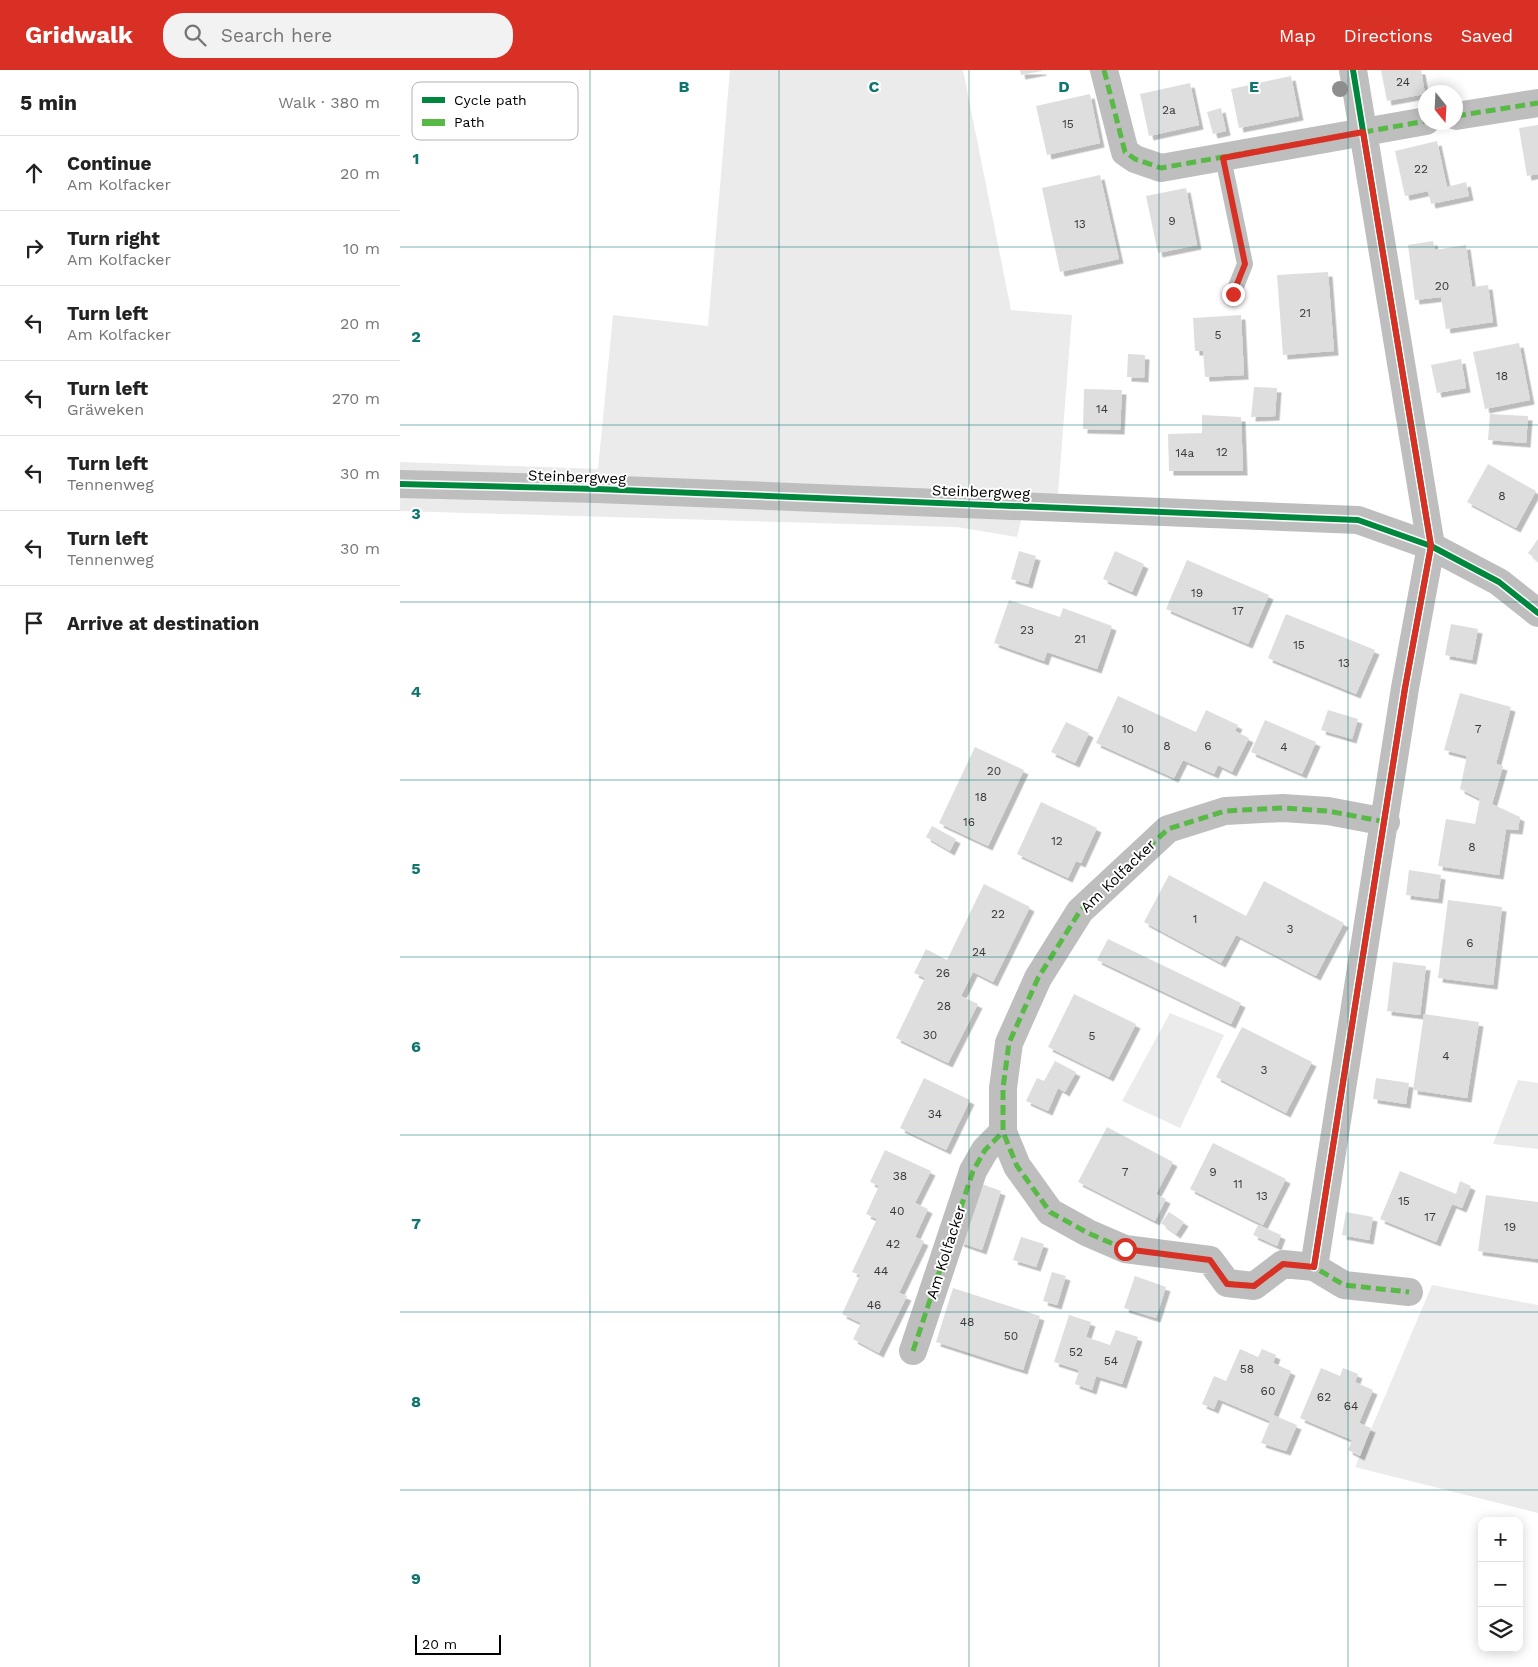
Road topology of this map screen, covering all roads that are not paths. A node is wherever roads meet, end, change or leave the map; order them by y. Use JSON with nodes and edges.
{"nodes":[{"id":1,"x":1104,"y":70,"type":"edge"},
{"id":2,"x":1353,"y":70,"type":"edge"},
{"id":3,"x":1538,"y":102,"type":"edge"},
{"id":4,"x":1463,"y":115,"type":"edge"},
{"id":5,"x":1418,"y":122,"type":"edge"},
{"id":6,"x":1363,"y":132,"type":"junction"},
{"id":7,"x":1223,"y":158,"type":"junction"},
{"id":8,"x":1233,"y":294,"type":"dead end"},
{"id":9,"x":400,"y":484,"type":"edge"},
{"id":10,"x":1431,"y":546,"type":"junction"},
{"id":11,"x":1538,"y":612,"type":"edge"},
{"id":12,"x":1386,"y":822,"type":"junction"},
{"id":13,"x":1002,"y":1132,"type":"junction"},
{"id":14,"x":1314,"y":1267,"type":"junction"},
{"id":15,"x":1409,"y":1292,"type":"dead end"},
{"id":16,"x":913,"y":1351,"type":"dead end"}],
"edges":[{"from":1,"to":7,"type":"street"},
{"from":2,"to":6,"type":"street"},
{"from":3,"to":4,"type":"street"},
{"from":5,"to":6,"type":"street"},
{"from":6,"to":7,"type":"street"},
{"from":6,"to":10,"type":"street"},
{"from":7,"to":8,"type":"lane"},
{"from":9,"to":10,"type":"street","name":"Steinbergweg"},
{"from":10,"to":11,"type":"street","name":"Steinbergweg"},
{"from":10,"to":12,"type":"street"},
{"from":12,"to":13,"type":"street","name":"Am Kolfacker"},
{"from":12,"to":14,"type":"street"},
{"from":13,"to":14,"type":"street","name":"Am Kolfacker"},
{"from":13,"to":16,"type":"street","name":"Am Kolfacker"},
{"from":14,"to":15,"type":"street","name":"Am Kolfacker"}]}
